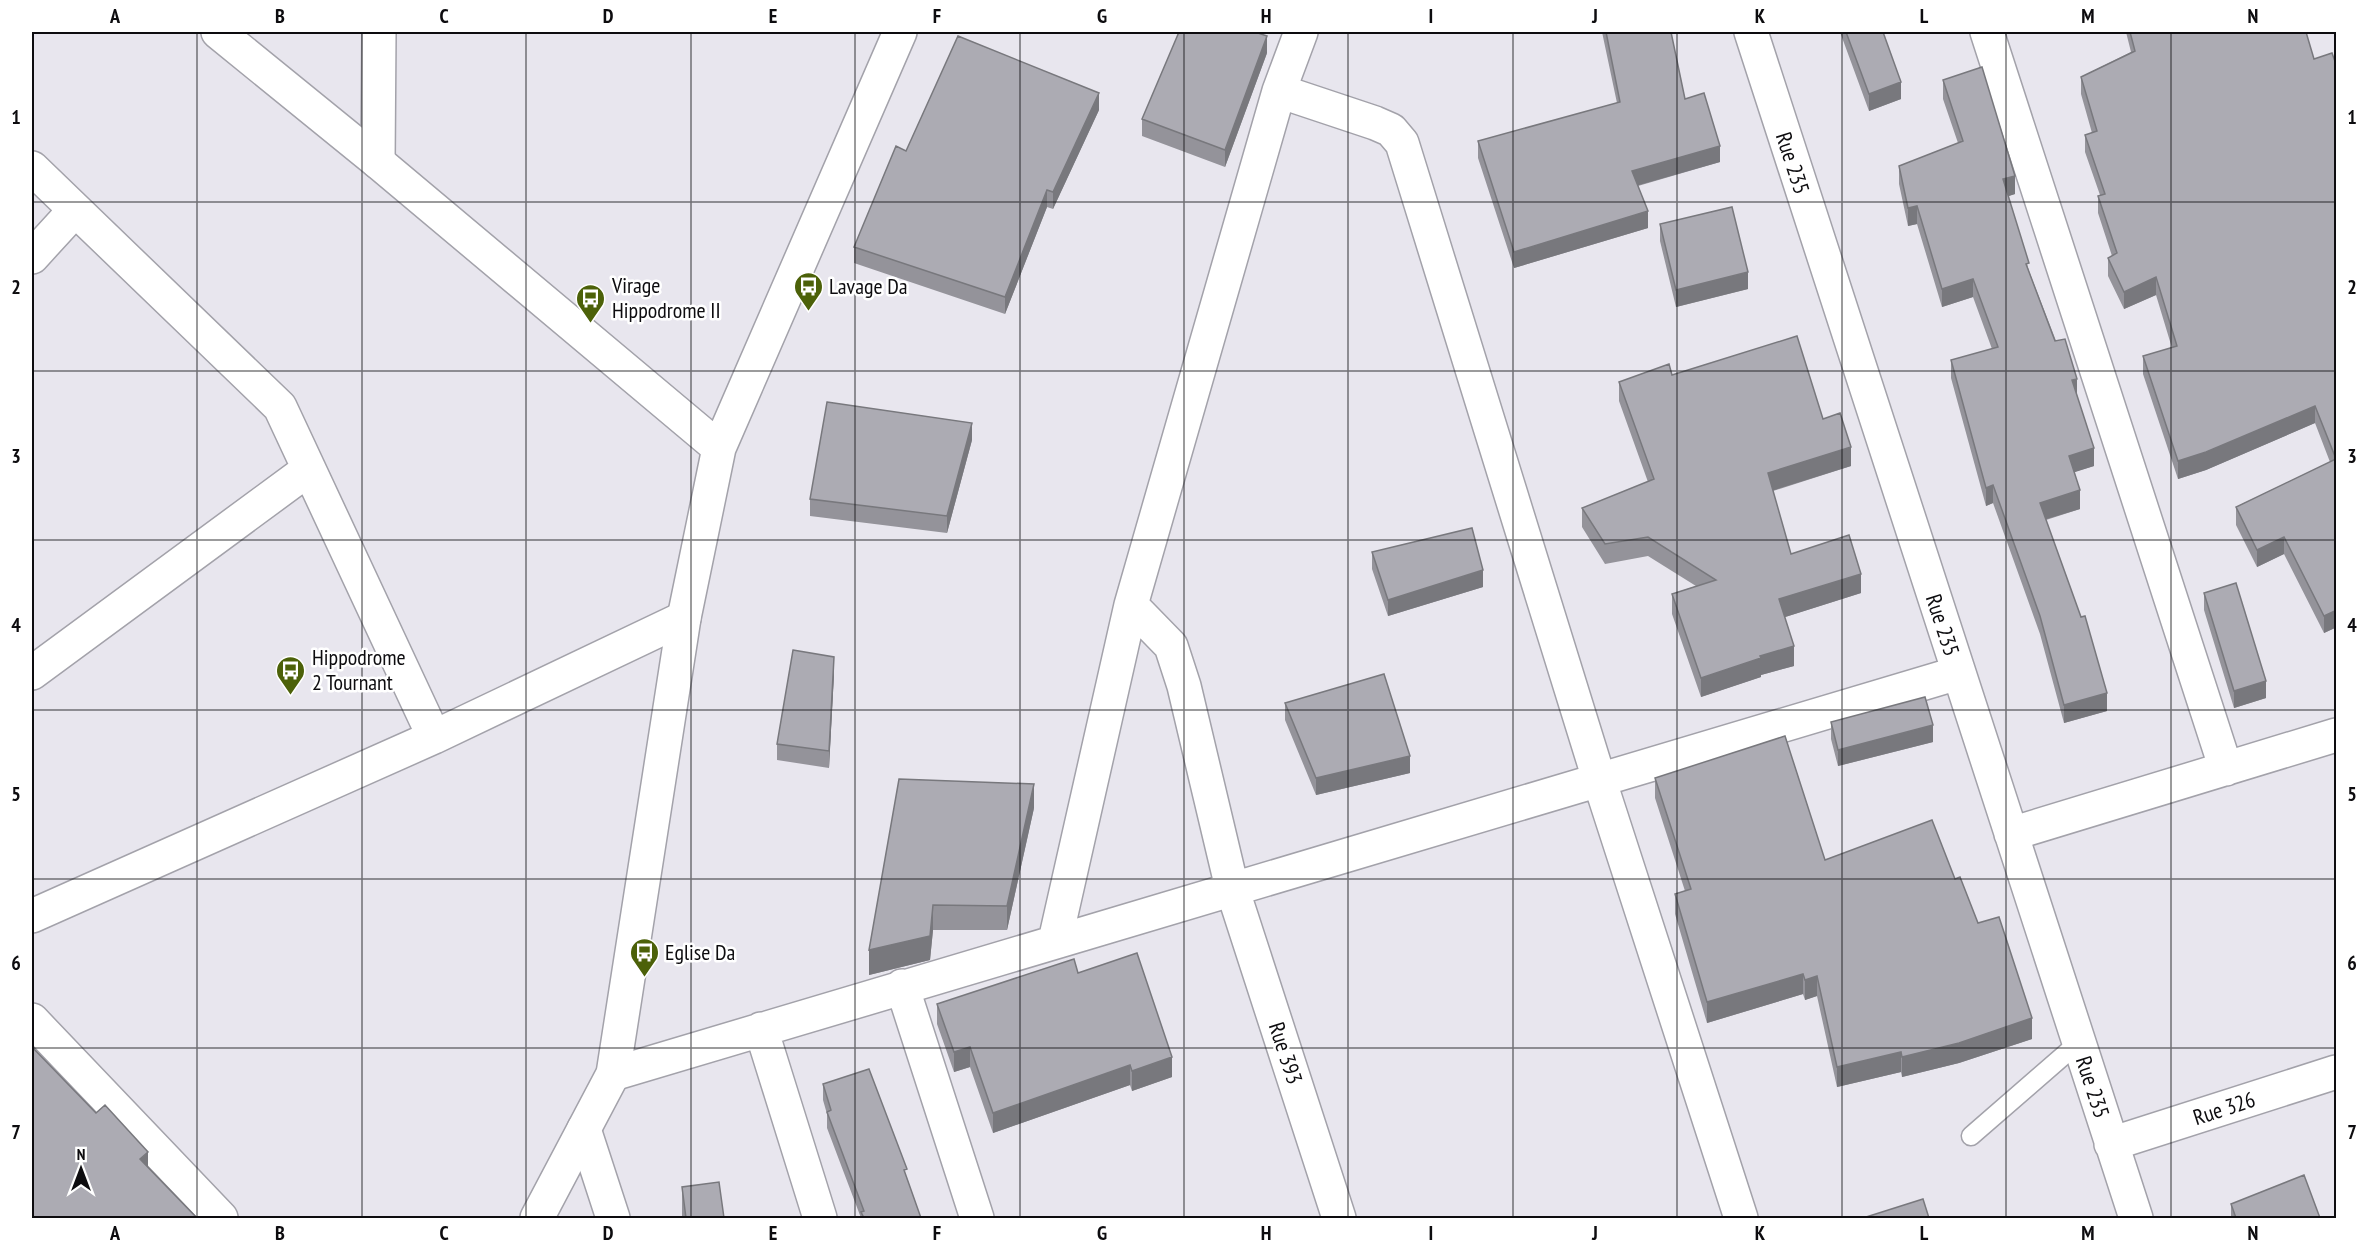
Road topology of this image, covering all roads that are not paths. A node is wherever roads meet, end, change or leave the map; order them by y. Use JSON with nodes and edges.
{"nodes":[{"id":1,"x":218,"y":32,"type":"edge"},
{"id":2,"x":379,"y":32,"type":"edge"},
{"id":3,"x":900,"y":32,"type":"edge"},
{"id":4,"x":1301,"y":32,"type":"edge"},
{"id":5,"x":1751,"y":32,"type":"edge"},
{"id":6,"x":1987,"y":32,"type":"edge"},
{"id":7,"x":1279,"y":91,"type":"junction"},
{"id":8,"x":378,"y":162,"type":"junction"},
{"id":9,"x":32,"y":168,"type":"edge"},
{"id":10,"x":75,"y":210,"type":"junction"},
{"id":11,"x":32,"y":257,"type":"edge"},
{"id":12,"x":719,"y":448,"type":"junction"},
{"id":13,"x":309,"y":469,"type":"junction"},
{"id":14,"x":1131,"y":605,"type":"junction"},
{"id":15,"x":684,"y":618,"type":"junction"},
{"id":16,"x":32,"y":673,"type":"edge"},
{"id":17,"x":1959,"y":673,"type":"junction"},
{"id":18,"x":2337,"y":735,"type":"edge"},
{"id":19,"x":434,"y":737,"type":"junction"},
{"id":20,"x":2226,"y":769,"type":"junction"},
{"id":21,"x":1599,"y":779,"type":"junction"},
{"id":22,"x":2011,"y":834,"type":"junction"},
{"id":23,"x":1232,"y":888,"type":"junction"},
{"id":24,"x":32,"y":916,"type":"edge"},
{"id":25,"x":1055,"y":941,"type":"junction"},
{"id":26,"x":902,"y":986,"type":"junction"},
{"id":27,"x":32,"y":1020,"type":"edge"},
{"id":28,"x":761,"y":1029,"type":"junction"},
{"id":29,"x":2078,"y":1043,"type":"junction"},
{"id":30,"x":2337,"y":1072,"type":"edge"},
{"id":31,"x":613,"y":1074,"type":"junction"},
{"id":32,"x":584,"y":1129,"type":"junction"},
{"id":33,"x":1971,"y":1136,"type":"dead end"},
{"id":34,"x":2111,"y":1144,"type":"junction"},
{"id":35,"x":221,"y":1218,"type":"edge"},
{"id":36,"x":537,"y":1218,"type":"edge"},
{"id":37,"x":613,"y":1218,"type":"edge"},
{"id":38,"x":820,"y":1218,"type":"edge"},
{"id":39,"x":977,"y":1218,"type":"edge"},
{"id":40,"x":1340,"y":1218,"type":"edge"},
{"id":41,"x":1741,"y":1218,"type":"edge"},
{"id":42,"x":2136,"y":1218,"type":"edge"}],
"edges":[{"from":1,"to":8,"type":"street"},
{"from":2,"to":8,"type":"street"},
{"from":3,"to":12,"type":"street"},
{"from":4,"to":7,"type":"street"},
{"from":5,"to":17,"type":"street","name":"Rue 235"},
{"from":6,"to":20,"type":"street"},
{"from":7,"to":14,"type":"street"},
{"from":7,"to":21,"type":"street"},
{"from":8,"to":12,"type":"street"},
{"from":9,"to":10,"type":"street"},
{"from":10,"to":11,"type":"street"},
{"from":10,"to":13,"type":"street"},
{"from":12,"to":15,"type":"street"},
{"from":13,"to":16,"type":"street"},
{"from":13,"to":19,"type":"street"},
{"from":14,"to":23,"type":"street","name":"Rue 393"},
{"from":14,"to":25,"type":"street"},
{"from":15,"to":19,"type":"street"},
{"from":15,"to":31,"type":"street"},
{"from":17,"to":21,"type":"street"},
{"from":17,"to":22,"type":"street","name":"Rue 235"},
{"from":18,"to":20,"type":"street"},
{"from":19,"to":24,"type":"street"},
{"from":20,"to":22,"type":"street"},
{"from":21,"to":23,"type":"street"},
{"from":21,"to":41,"type":"street"},
{"from":22,"to":29,"type":"street","name":"Rue 235"},
{"from":23,"to":25,"type":"street"},
{"from":23,"to":40,"type":"street","name":"Rue 393"},
{"from":25,"to":26,"type":"street"},
{"from":26,"to":28,"type":"street"},
{"from":26,"to":39,"type":"street"},
{"from":27,"to":35,"type":"street"},
{"from":28,"to":31,"type":"street"},
{"from":28,"to":38,"type":"street"},
{"from":29,"to":33,"type":"lane"},
{"from":29,"to":34,"type":"street","name":"Rue 235"},
{"from":30,"to":34,"type":"street","name":"Rue 326"},
{"from":31,"to":32,"type":"street"},
{"from":32,"to":36,"type":"street"},
{"from":32,"to":37,"type":"street"},
{"from":34,"to":42,"type":"street","name":"Rue 235"}]}
